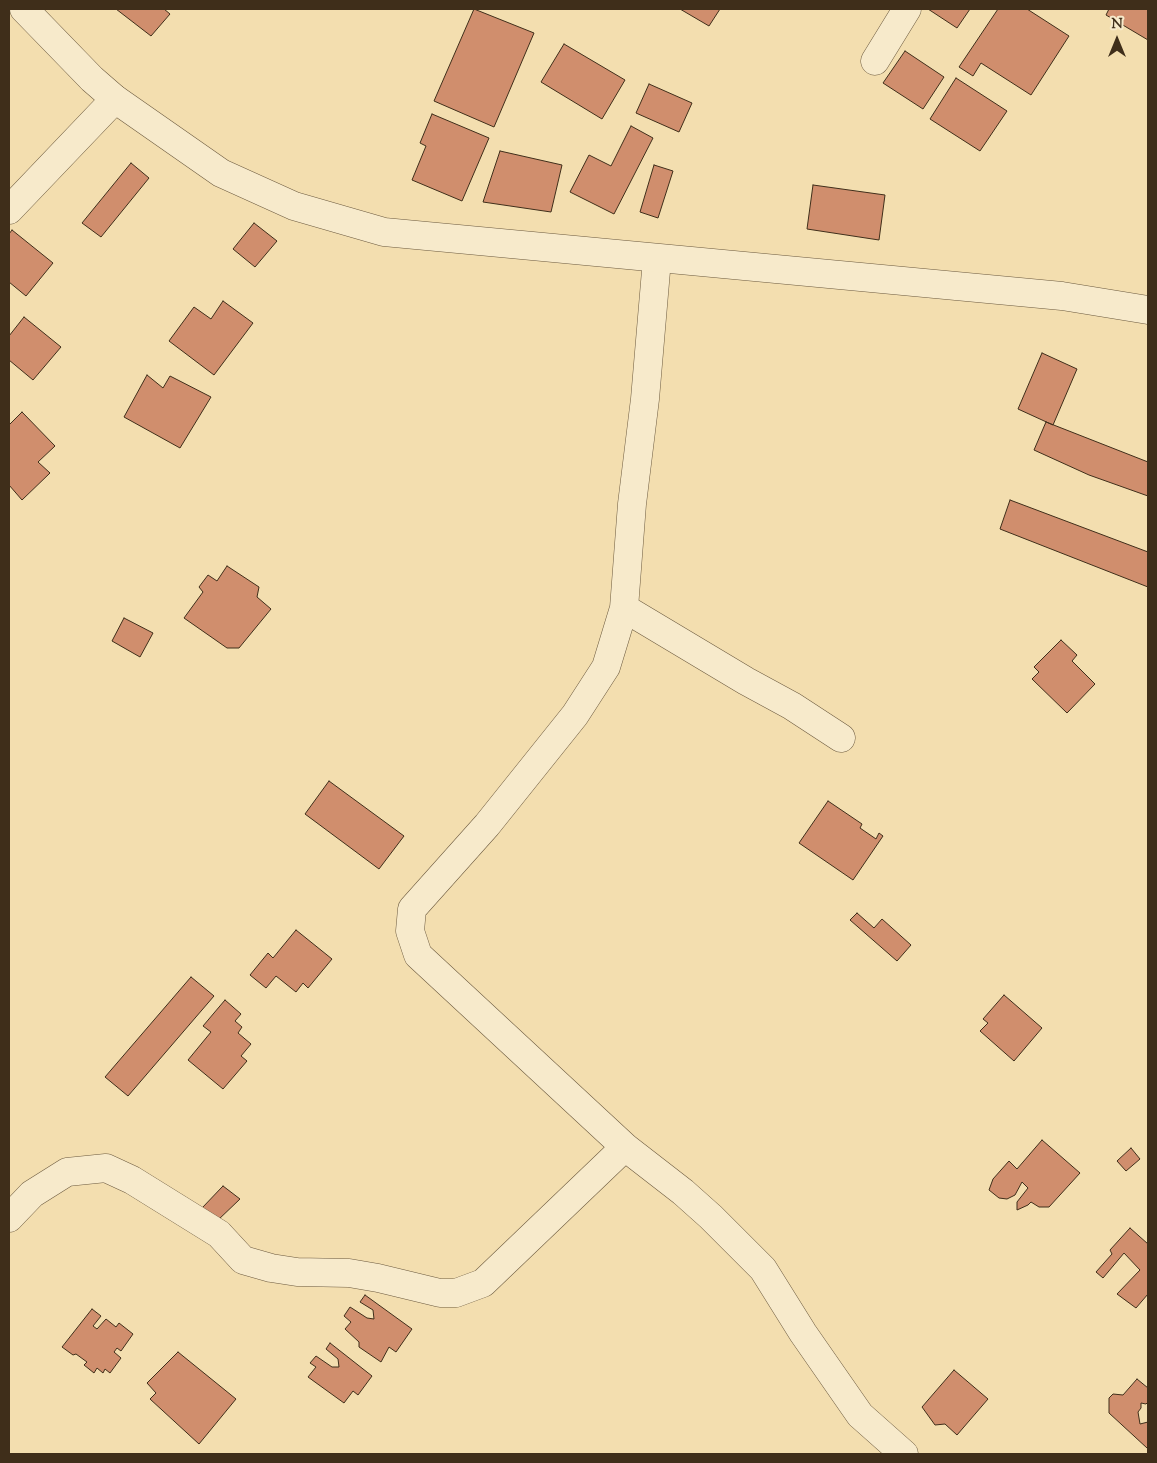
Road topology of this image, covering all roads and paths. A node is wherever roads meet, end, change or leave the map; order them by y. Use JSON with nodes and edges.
{"nodes":[{"id":1,"x":24,"y":9,"type":"edge"},
{"id":2,"x":907,"y":9,"type":"edge"},
{"id":3,"x":875,"y":61,"type":"dead end"},
{"id":4,"x":115,"y":99,"type":"junction"},
{"id":5,"x":9,"y":210,"type":"edge"},
{"id":6,"x":657,"y":259,"type":"junction"},
{"id":7,"x":1148,"y":310,"type":"edge"},
{"id":8,"x":624,"y":608,"type":"junction"},
{"id":9,"x":841,"y":738,"type":"dead end"},
{"id":10,"x":625,"y":1147,"type":"junction"},
{"id":11,"x":9,"y":1218,"type":"edge"},
{"id":12,"x":904,"y":1454,"type":"edge"}],
"edges":[{"from":1,"to":4,"type":"street"},
{"from":2,"to":3,"type":"street"},
{"from":4,"to":5,"type":"street"},
{"from":4,"to":6,"type":"street"},
{"from":6,"to":7,"type":"street"},
{"from":6,"to":8,"type":"street"},
{"from":8,"to":9,"type":"street"},
{"from":8,"to":10,"type":"street"},
{"from":10,"to":11,"type":"street"},
{"from":10,"to":12,"type":"street"}]}
